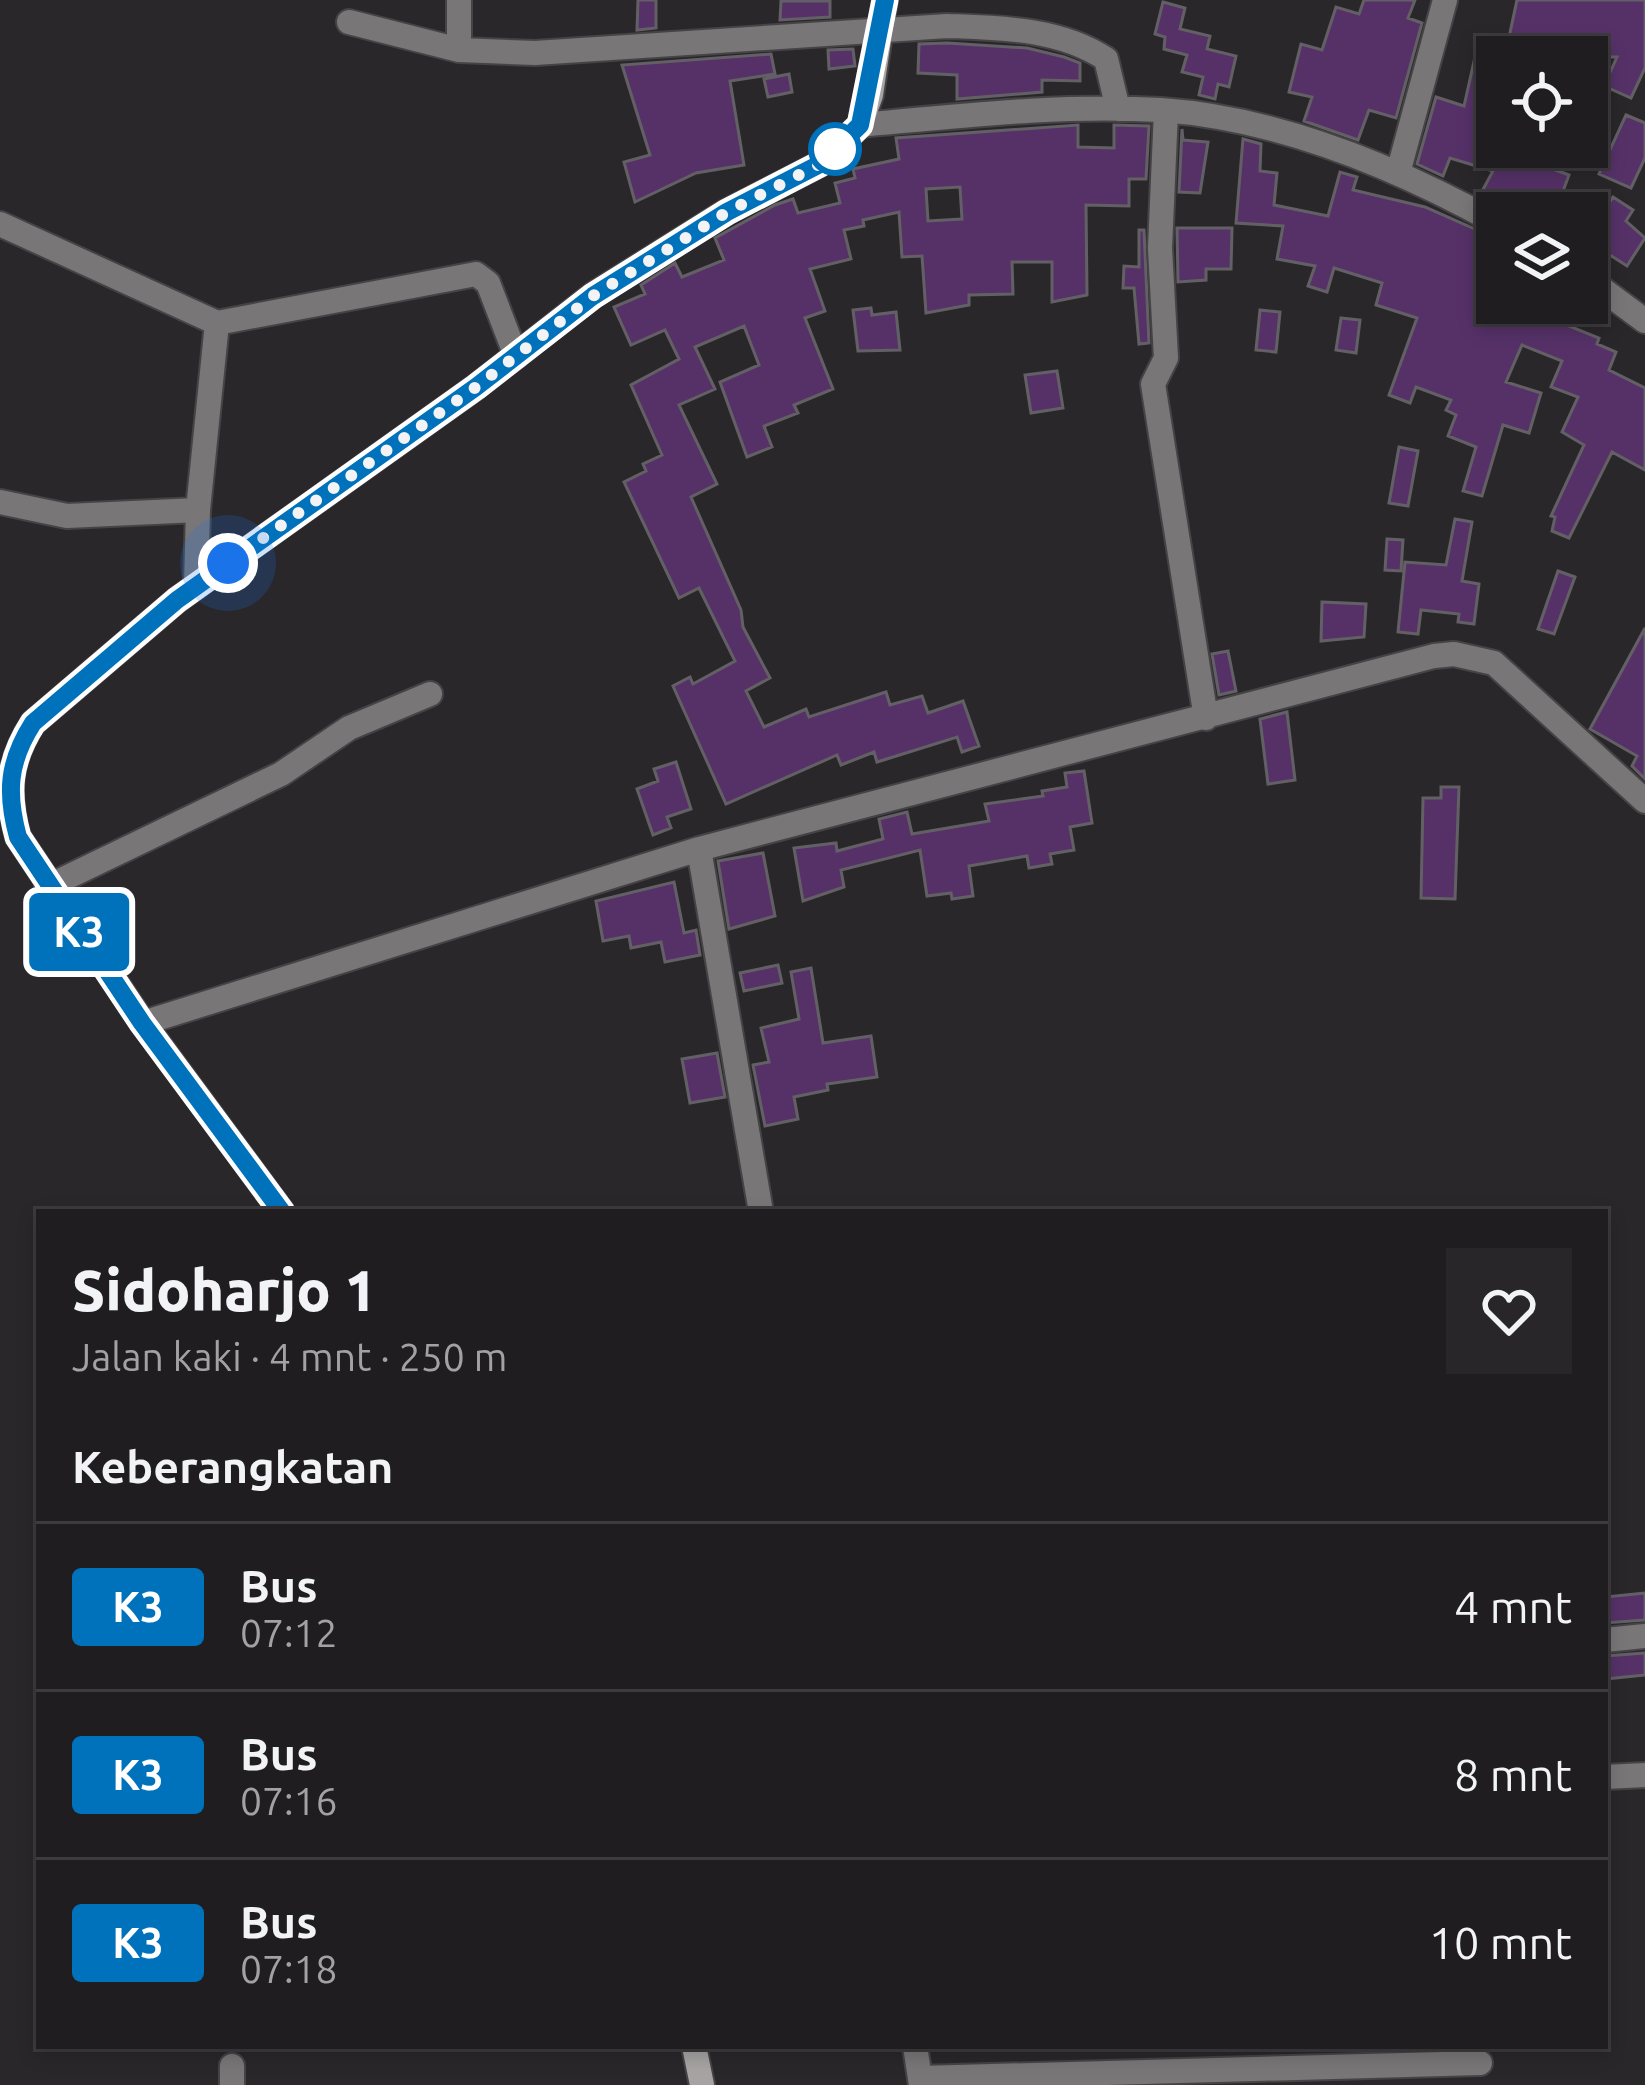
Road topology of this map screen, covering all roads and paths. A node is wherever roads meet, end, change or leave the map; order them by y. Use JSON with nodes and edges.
{"nodes":[{"id":1,"x":459,"y":0,"type":"edge"},
{"id":2,"x":885,"y":0,"type":"edge"},
{"id":3,"x":1445,"y":0,"type":"edge"},
{"id":4,"x":349,"y":22,"type":"dead end"},
{"id":5,"x":880,"y":32,"type":"junction"},
{"id":6,"x":459,"y":50,"type":"junction"},
{"id":7,"x":1118,"y":109,"type":"junction"},
{"id":8,"x":1166,"y":111,"type":"junction"},
{"id":9,"x":860,"y":125,"type":"junction"},
{"id":10,"x":1398,"y":173,"type":"junction"},
{"id":11,"x":1476,"y":212,"type":"edge"},
{"id":12,"x":0,"y":224,"type":"edge"},
{"id":13,"x":1608,"y":294,"type":"edge"},
{"id":14,"x":1645,"y":321,"type":"edge"},
{"id":15,"x":217,"y":323,"type":"junction"},
{"id":16,"x":516,"y":356,"type":"junction"},
{"id":17,"x":0,"y":502,"type":"edge"},
{"id":18,"x":198,"y":510,"type":"junction"},
{"id":19,"x":196,"y":586,"type":"junction"},
{"id":20,"x":430,"y":694,"type":"dead end"},
{"id":21,"x":1206,"y":718,"type":"junction"},
{"id":22,"x":1645,"y":801,"type":"edge"},
{"id":23,"x":699,"y":849,"type":"junction"},
{"id":24,"x":47,"y":886,"type":"junction"},
{"id":25,"x":142,"y":1023,"type":"junction"},
{"id":26,"x":280,"y":1209,"type":"edge"},
{"id":27,"x":760,"y":1209,"type":"edge"},
{"id":28,"x":1645,"y":1636,"type":"edge"},
{"id":29,"x":1608,"y":1640,"type":"edge"},
{"id":30,"x":1645,"y":1774,"type":"edge"},
{"id":31,"x":1608,"y":1778,"type":"edge"},
{"id":32,"x":695,"y":2049,"type":"edge"},
{"id":33,"x":916,"y":2049,"type":"edge"},
{"id":34,"x":1480,"y":2063,"type":"dead end"},
{"id":35,"x":921,"y":2082,"type":"edge"},
{"id":36,"x":702,"y":2085,"type":"edge"}],
"edges":[{"from":1,"to":6,"type":"street"},
{"from":2,"to":5,"type":"main road"},
{"from":3,"to":10,"type":"street"},
{"from":4,"to":6,"type":"street"},
{"from":5,"to":6,"type":"street"},
{"from":5,"to":7,"type":"street"},
{"from":5,"to":9,"type":"main road"},
{"from":7,"to":8,"type":"street"},
{"from":7,"to":9,"type":"street"},
{"from":8,"to":10,"type":"street"},
{"from":8,"to":21,"type":"street"},
{"from":9,"to":16,"type":"main road"},
{"from":10,"to":11,"type":"street"},
{"from":12,"to":15,"type":"street"},
{"from":13,"to":14,"type":"street"},
{"from":15,"to":16,"type":"street"},
{"from":15,"to":18,"type":"street"},
{"from":16,"to":19,"type":"main road"},
{"from":17,"to":18,"type":"street"},
{"from":18,"to":19,"type":"street"},
{"from":19,"to":24,"type":"main road"},
{"from":20,"to":24,"type":"street"},
{"from":21,"to":22,"type":"street"},
{"from":21,"to":23,"type":"street"},
{"from":23,"to":25,"type":"street"},
{"from":23,"to":27,"type":"street"},
{"from":24,"to":25,"type":"main road"},
{"from":25,"to":26,"type":"main road"},
{"from":28,"to":29,"type":"street"},
{"from":30,"to":31,"type":"street"},
{"from":32,"to":36,"type":"main road"},
{"from":33,"to":35,"type":"street"},
{"from":34,"to":35,"type":"street"}]}
